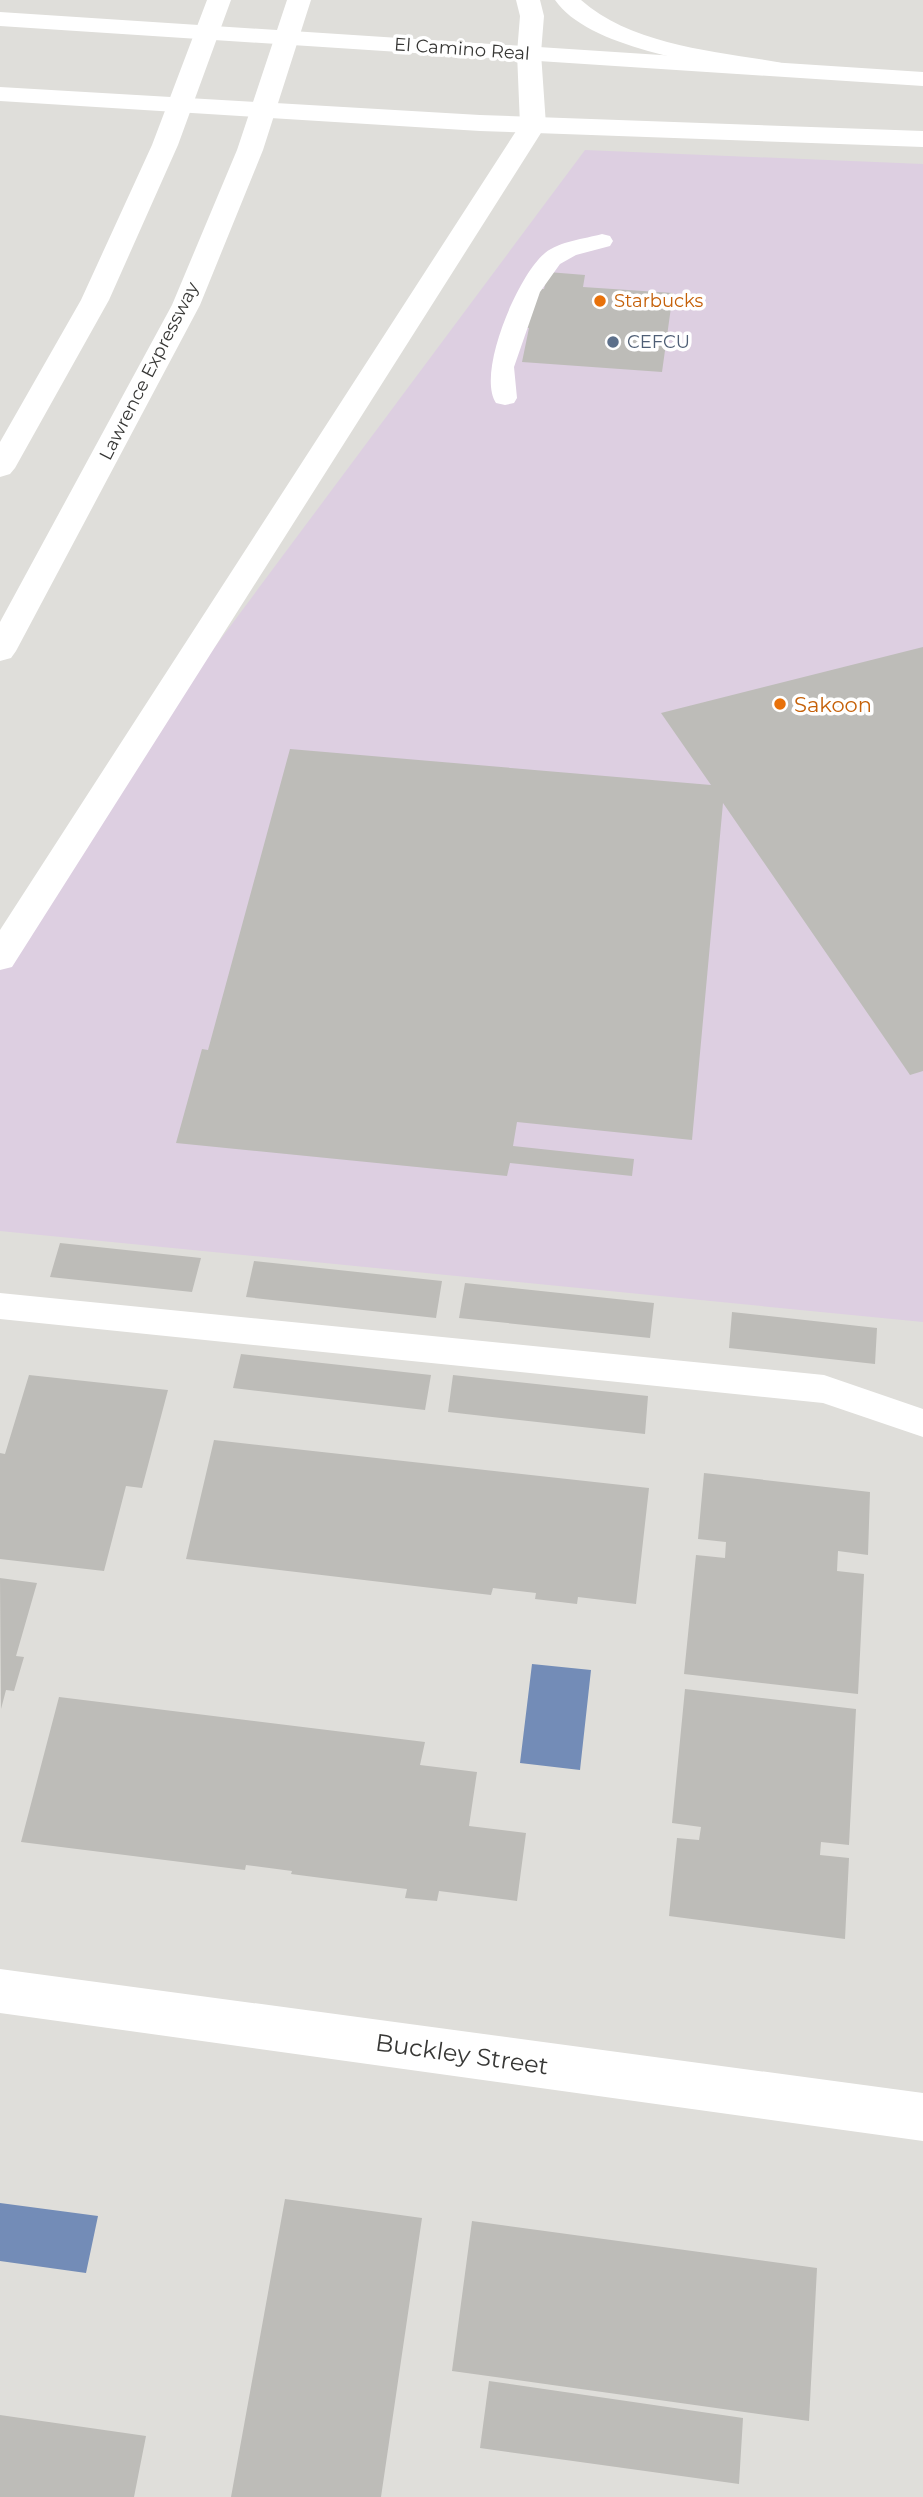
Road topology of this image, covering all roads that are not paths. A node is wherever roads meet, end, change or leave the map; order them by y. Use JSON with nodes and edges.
{"nodes":[{"id":1,"x":219,"y":0,"type":"edge"},
{"id":2,"x":299,"y":0,"type":"edge"},
{"id":3,"x":528,"y":0,"type":"edge"},
{"id":4,"x":567,"y":0,"type":"edge"},
{"id":5,"x":0,"y":19,"type":"edge"},
{"id":6,"x":529,"y":53,"type":"junction"},
{"id":7,"x":777,"y":69,"type":"junction"},
{"id":8,"x":923,"y":79,"type":"edge"},
{"id":9,"x":0,"y":94,"type":"edge"},
{"id":10,"x":533,"y":125,"type":"junction"},
{"id":11,"x":923,"y":139,"type":"edge"},
{"id":12,"x":602,"y":241,"type":"dead end"},
{"id":13,"x":505,"y":398,"type":"dead end"},
{"id":14,"x":0,"y":468,"type":"edge"},
{"id":15,"x":0,"y":651,"type":"edge"},
{"id":16,"x":0,"y":957,"type":"edge"},
{"id":17,"x":0,"y":1307,"type":"edge"},
{"id":18,"x":923,"y":1423,"type":"edge"},
{"id":19,"x":0,"y":1991,"type":"edge"},
{"id":20,"x":923,"y":2117,"type":"edge"}],
"edges":[{"from":1,"to":14,"type":"main road"},
{"from":2,"to":15,"type":"main road","name":"Lawrence Expressway"},
{"from":3,"to":6,"type":"main road"},
{"from":4,"to":7,"type":"main road"},
{"from":5,"to":6,"type":"main road","name":"El Camino Real"},
{"from":6,"to":7,"type":"main road","name":"El Camino Real"},
{"from":6,"to":10,"type":"main road"},
{"from":7,"to":8,"type":"main road","name":"El Camino Real"},
{"from":9,"to":10,"type":"main road"},
{"from":10,"to":11,"type":"main road"},
{"from":10,"to":16,"type":"main road"},
{"from":12,"to":13,"type":"lane"},
{"from":17,"to":18,"type":"lane"},
{"from":19,"to":20,"type":"main road","name":"Buckley Street"}]}
